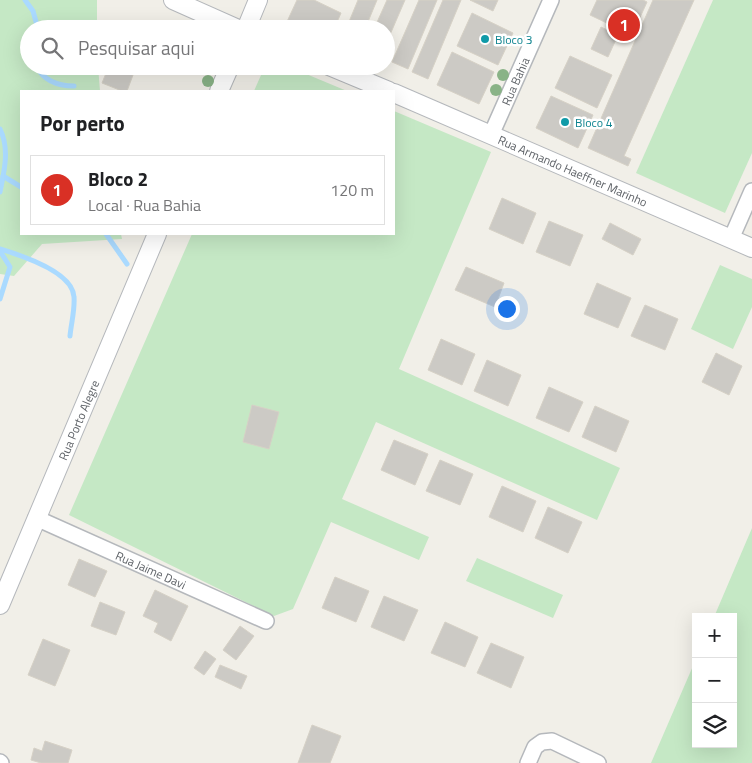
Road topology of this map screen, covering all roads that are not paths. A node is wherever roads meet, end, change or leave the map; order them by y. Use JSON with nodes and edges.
{"nodes":[{"id":1,"x":173,"y":0,"type":"edge"},
{"id":2,"x":258,"y":0,"type":"edge"},
{"id":3,"x":552,"y":0,"type":"edge"},
{"id":4,"x":218,"y":20,"type":"edge"},
{"id":5,"x":250,"y":20,"type":"edge"},
{"id":6,"x":226,"y":75,"type":"edge"},
{"id":7,"x":351,"y":75,"type":"edge"},
{"id":8,"x":219,"y":90,"type":"edge"},
{"id":9,"x":387,"y":90,"type":"edge"},
{"id":10,"x":395,"y":93,"type":"edge"},
{"id":11,"x":491,"y":135,"type":"junction"},
{"id":12,"x":752,"y":191,"type":"edge"},
{"id":13,"x":157,"y":235,"type":"edge"},
{"id":14,"x":731,"y":239,"type":"junction"},
{"id":15,"x":752,"y":248,"type":"edge"},
{"id":16,"x":36,"y":518,"type":"junction"},
{"id":17,"x":0,"y":605,"type":"edge"},
{"id":18,"x":266,"y":622,"type":"dead end"},
{"id":19,"x":528,"y":763,"type":"edge"},
{"id":20,"x":598,"y":763,"type":"edge"}],
"edges":[{"from":1,"to":4,"type":"street"},
{"from":2,"to":5,"type":"street"},
{"from":3,"to":11,"type":"street","name":"Rua Bahia"},
{"from":6,"to":8,"type":"street"},
{"from":7,"to":9,"type":"street"},
{"from":10,"to":11,"type":"street","name":"Rua Armando Haeffner Marinho"},
{"from":11,"to":14,"type":"street","name":"Rua Armando Haeffner Marinho"},
{"from":12,"to":14,"type":"street"},
{"from":13,"to":16,"type":"street","name":"Rua Porto Alegre"},
{"from":14,"to":15,"type":"street","name":"Rua Armando Haeffner Marinho"},
{"from":16,"to":17,"type":"street","name":"Rua Porto Alegre"},
{"from":16,"to":18,"type":"street","name":"Rua Jaime Davi"},
{"from":19,"to":20,"type":"street"}]}
